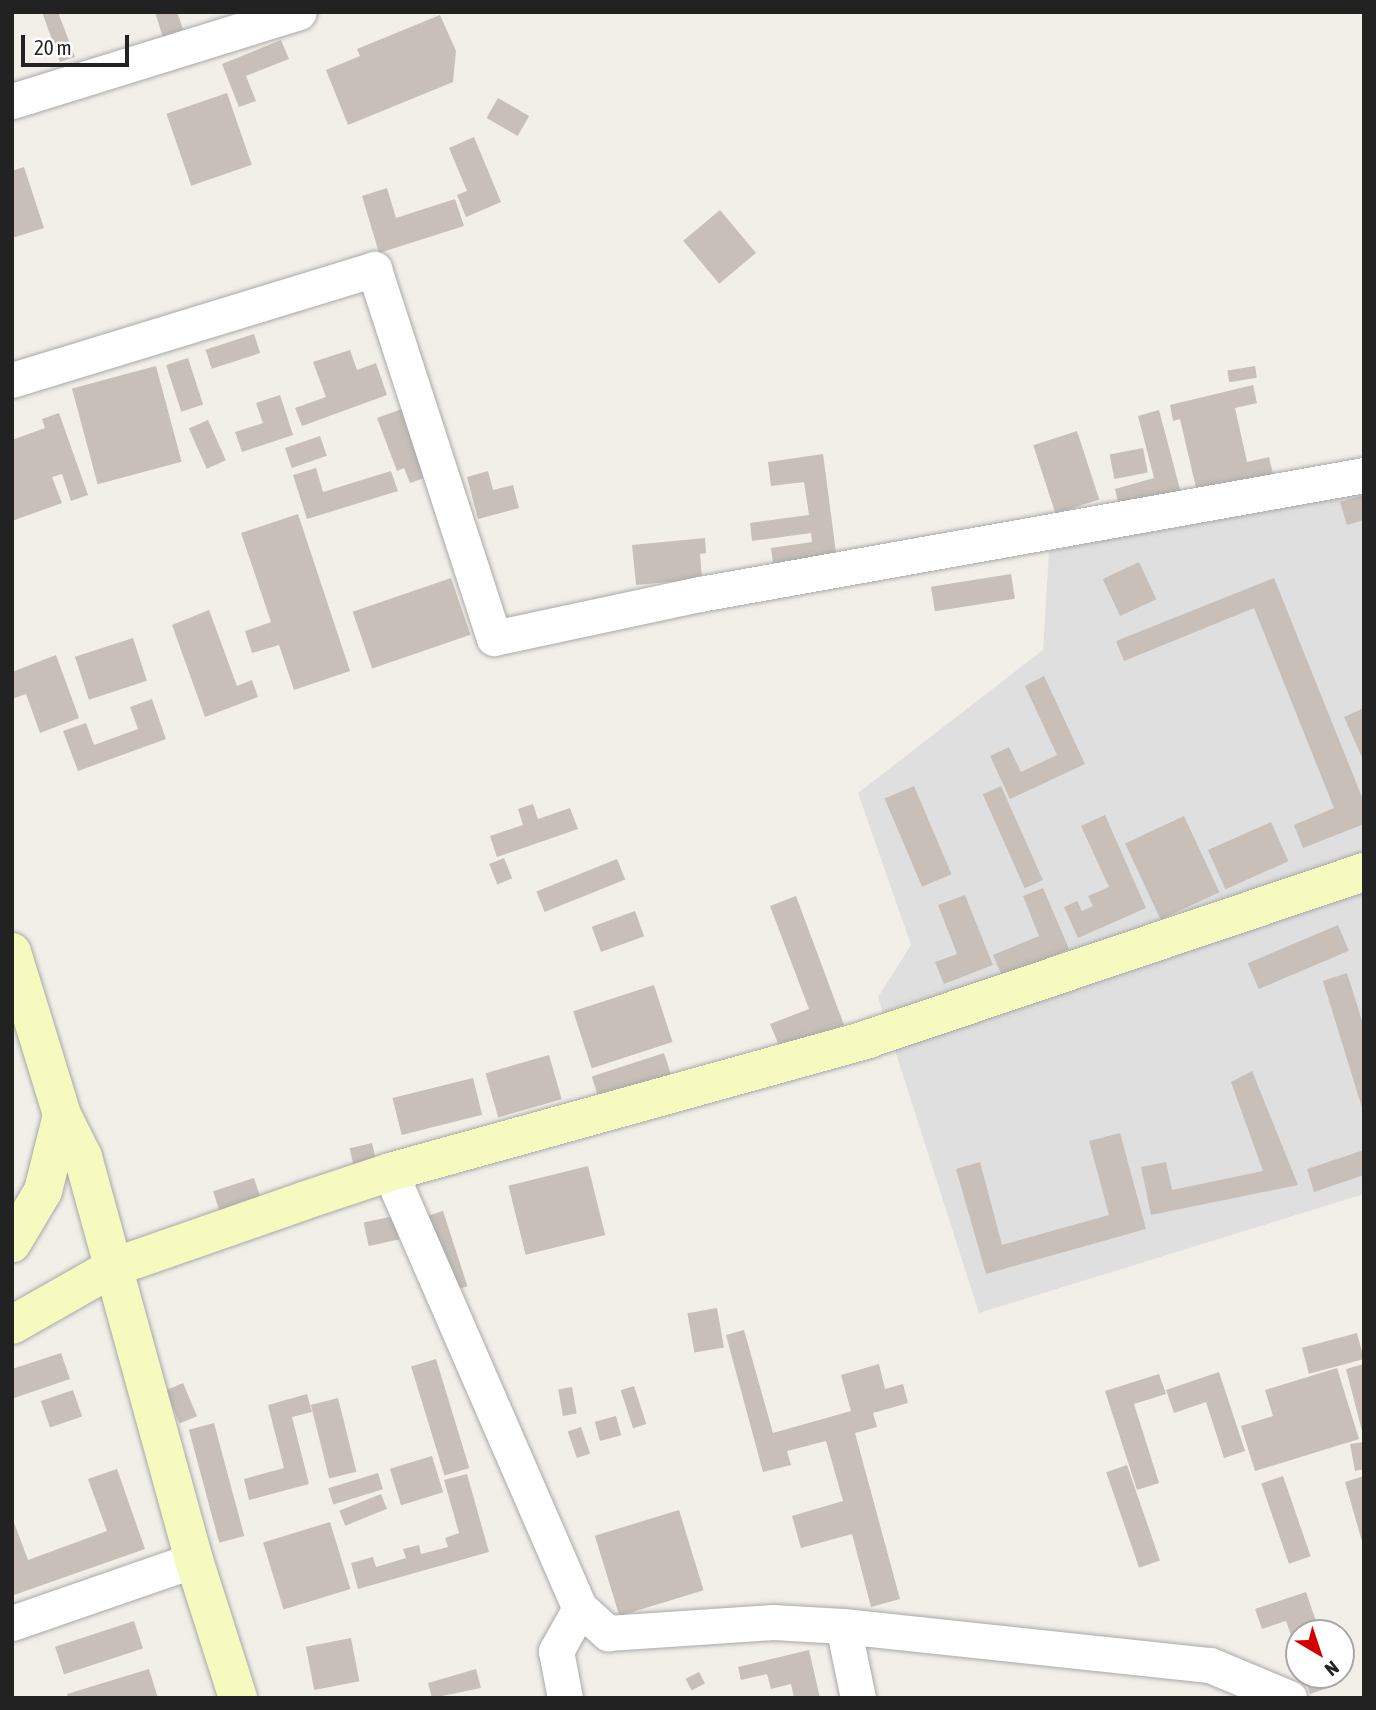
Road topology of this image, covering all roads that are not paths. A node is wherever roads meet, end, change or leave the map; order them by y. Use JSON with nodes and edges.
{"nodes":[{"id":1,"x":299,"y":12,"type":"edge"},
{"id":2,"x":12,"y":101,"type":"edge"},
{"id":3,"x":12,"y":380,"type":"edge"},
{"id":4,"x":1364,"y":475,"type":"edge"},
{"id":5,"x":1364,"y":872,"type":"edge"},
{"id":6,"x":12,"y":952,"type":"edge"},
{"id":7,"x":62,"y":1115,"type":"junction"},
{"id":8,"x":390,"y":1172,"type":"junction"},
{"id":9,"x":12,"y":1243,"type":"edge"},
{"id":10,"x":114,"y":1267,"type":"junction"},
{"id":11,"x":12,"y":1325,"type":"edge"},
{"id":12,"x":194,"y":1560,"type":"junction"},
{"id":13,"x":580,"y":1608,"type":"junction"},
{"id":14,"x":12,"y":1623,"type":"edge"},
{"id":15,"x":843,"y":1626,"type":"junction"},
{"id":16,"x":238,"y":1698,"type":"edge"},
{"id":17,"x":565,"y":1698,"type":"edge"},
{"id":18,"x":858,"y":1698,"type":"edge"},
{"id":19,"x":1289,"y":1698,"type":"edge"}],
"edges":[{"from":1,"to":2,"type":"street"},
{"from":3,"to":4,"type":"street"},
{"from":5,"to":8,"type":"street"},
{"from":6,"to":7,"type":"street"},
{"from":7,"to":9,"type":"street"},
{"from":7,"to":10,"type":"street"},
{"from":8,"to":10,"type":"street"},
{"from":8,"to":13,"type":"street"},
{"from":10,"to":11,"type":"street"},
{"from":10,"to":12,"type":"street"},
{"from":12,"to":14,"type":"street"},
{"from":12,"to":16,"type":"street"},
{"from":13,"to":15,"type":"street"},
{"from":13,"to":17,"type":"street"},
{"from":15,"to":18,"type":"street"},
{"from":15,"to":19,"type":"street"}]}
